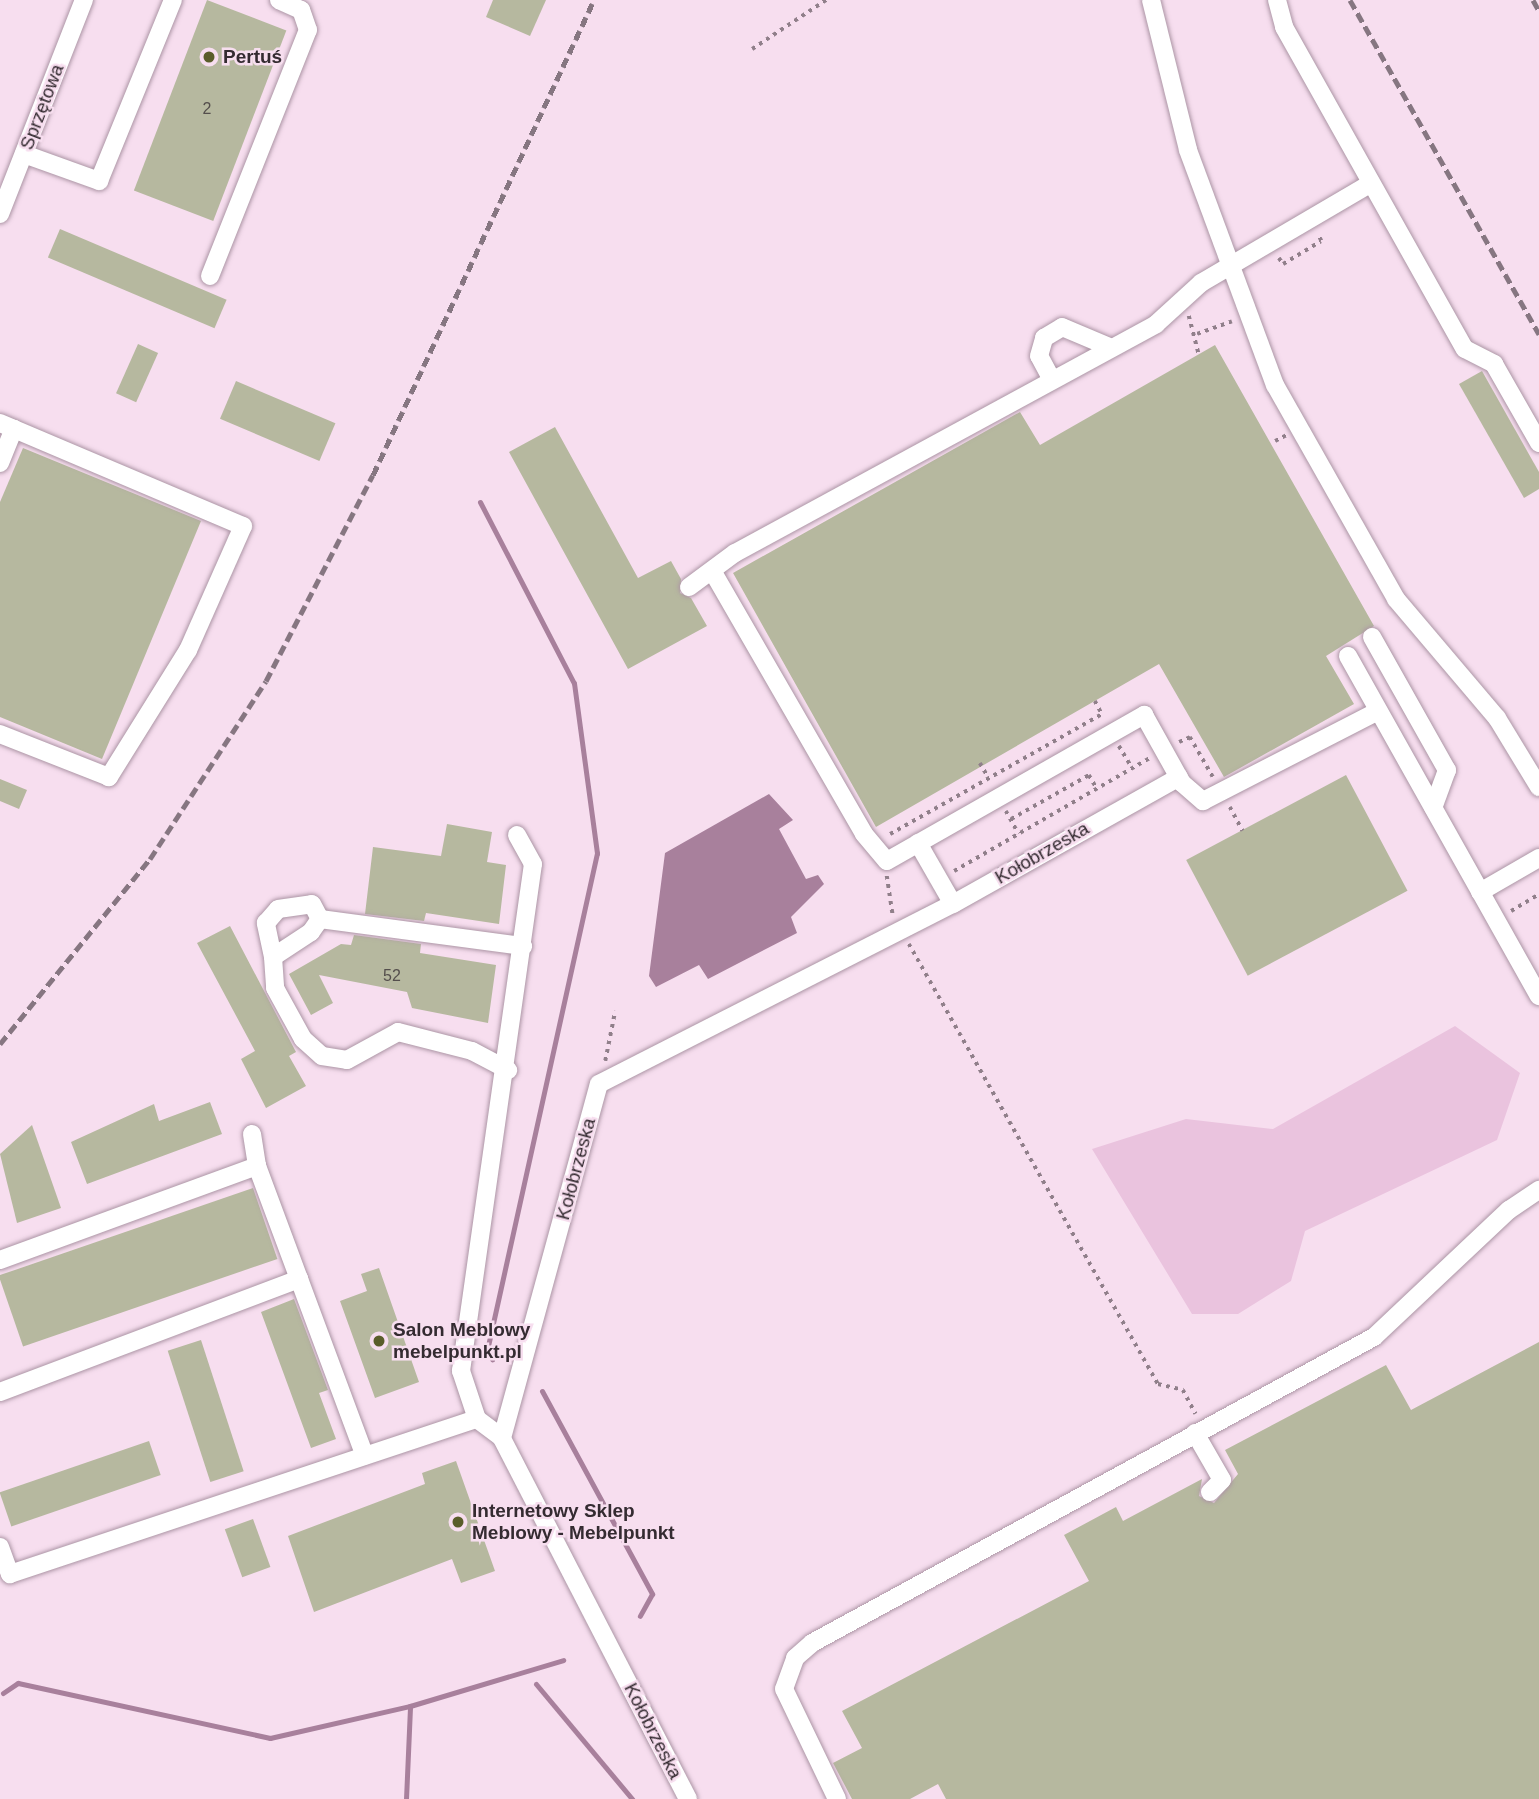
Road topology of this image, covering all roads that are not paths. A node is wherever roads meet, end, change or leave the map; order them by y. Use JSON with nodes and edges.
{"nodes":[{"id":1,"x":84,"y":0,"type":"edge"},
{"id":2,"x":173,"y":0,"type":"edge"},
{"id":3,"x":279,"y":0,"type":"edge"},
{"id":4,"x":1151,"y":0,"type":"edge"},
{"id":5,"x":1277,"y":0,"type":"edge"},
{"id":6,"x":24,"y":154,"type":"junction"},
{"id":7,"x":1370,"y":184,"type":"junction"},
{"id":8,"x":0,"y":214,"type":"edge"},
{"id":9,"x":1228,"y":267,"type":"junction"},
{"id":10,"x":210,"y":276,"type":"dead end"},
{"id":11,"x":1112,"y":348,"type":"junction"},
{"id":12,"x":1052,"y":380,"type":"junction"},
{"id":13,"x":7,"y":426,"type":"edge"},
{"id":14,"x":1539,"y":443,"type":"edge"},
{"id":15,"x":0,"y":463,"type":"edge"},
{"id":16,"x":714,"y":574,"type":"junction"},
{"id":17,"x":689,"y":587,"type":"dead end"},
{"id":18,"x":1372,"y":637,"type":"dead end"},
{"id":19,"x":1348,"y":656,"type":"dead end"},
{"id":20,"x":1378,"y":711,"type":"junction"},
{"id":21,"x":0,"y":734,"type":"edge"},
{"id":22,"x":1179,"y":777,"type":"junction"},
{"id":23,"x":1539,"y":787,"type":"edge"},
{"id":24,"x":1433,"y":808,"type":"junction"},
{"id":25,"x":517,"y":835,"type":"dead end"},
{"id":26,"x":918,"y":843,"type":"junction"},
{"id":27,"x":1539,"y":858,"type":"edge"},
{"id":28,"x":1480,"y":891,"type":"junction"},
{"id":29,"x":953,"y":904,"type":"junction"},
{"id":30,"x":320,"y":919,"type":"junction"},
{"id":31,"x":523,"y":946,"type":"junction"},
{"id":32,"x":273,"y":957,"type":"junction"},
{"id":33,"x":1539,"y":996,"type":"edge"},
{"id":34,"x":508,"y":1070,"type":"junction"},
{"id":35,"x":252,"y":1135,"type":"dead end"},
{"id":36,"x":257,"y":1166,"type":"junction"},
{"id":37,"x":1539,"y":1190,"type":"edge"},
{"id":38,"x":0,"y":1260,"type":"edge"},
{"id":39,"x":299,"y":1279,"type":"junction"},
{"id":40,"x":0,"y":1392,"type":"edge"},
{"id":41,"x":477,"y":1419,"type":"junction"},
{"id":42,"x":1200,"y":1431,"type":"junction"},
{"id":43,"x":502,"y":1438,"type":"junction"},
{"id":44,"x":365,"y":1456,"type":"junction"},
{"id":45,"x":1210,"y":1492,"type":"dead end"},
{"id":46,"x":0,"y":1547,"type":"edge"},
{"id":47,"x":688,"y":1799,"type":"edge"},
{"id":48,"x":837,"y":1799,"type":"edge"}],
"edges":[{"from":1,"to":6,"type":"street","name":"Sprzętowa"},
{"from":2,"to":6,"type":"street"},
{"from":3,"to":10,"type":"street"},
{"from":4,"to":9,"type":"street"},
{"from":5,"to":7,"type":"street"},
{"from":6,"to":8,"type":"street","name":"Sprzętowa"},
{"from":7,"to":9,"type":"street"},
{"from":7,"to":14,"type":"street"},
{"from":9,"to":11,"type":"street"},
{"from":9,"to":23,"type":"street"},
{"from":11,"to":12,"type":"street"},
{"from":11,"to":12,"type":"street"},
{"from":12,"to":16,"type":"street"},
{"from":13,"to":15,"type":"street"},
{"from":13,"to":21,"type":"street"},
{"from":16,"to":17,"type":"street"},
{"from":16,"to":26,"type":"street"},
{"from":18,"to":24,"type":"street"},
{"from":19,"to":20,"type":"street"},
{"from":20,"to":22,"type":"street"},
{"from":20,"to":24,"type":"street"},
{"from":22,"to":26,"type":"street"},
{"from":22,"to":29,"type":"street","name":"Kołobrzeska"},
{"from":24,"to":28,"type":"street"},
{"from":25,"to":31,"type":"street"},
{"from":26,"to":29,"type":"street"},
{"from":27,"to":28,"type":"street"},
{"from":28,"to":33,"type":"street"},
{"from":29,"to":43,"type":"street","name":"Kołobrzeska"},
{"from":30,"to":31,"type":"street"},
{"from":30,"to":32,"type":"street"},
{"from":30,"to":32,"type":"street"},
{"from":31,"to":34,"type":"street"},
{"from":32,"to":34,"type":"street"},
{"from":34,"to":41,"type":"street"},
{"from":35,"to":36,"type":"street"},
{"from":36,"to":38,"type":"street"},
{"from":36,"to":39,"type":"street"},
{"from":37,"to":42,"type":"street"},
{"from":39,"to":40,"type":"street"},
{"from":39,"to":44,"type":"street"},
{"from":41,"to":43,"type":"street"},
{"from":41,"to":44,"type":"street"},
{"from":42,"to":45,"type":"street"},
{"from":42,"to":48,"type":"street"},
{"from":43,"to":47,"type":"street","name":"Kołobrzeska"},
{"from":44,"to":46,"type":"street"}]}
